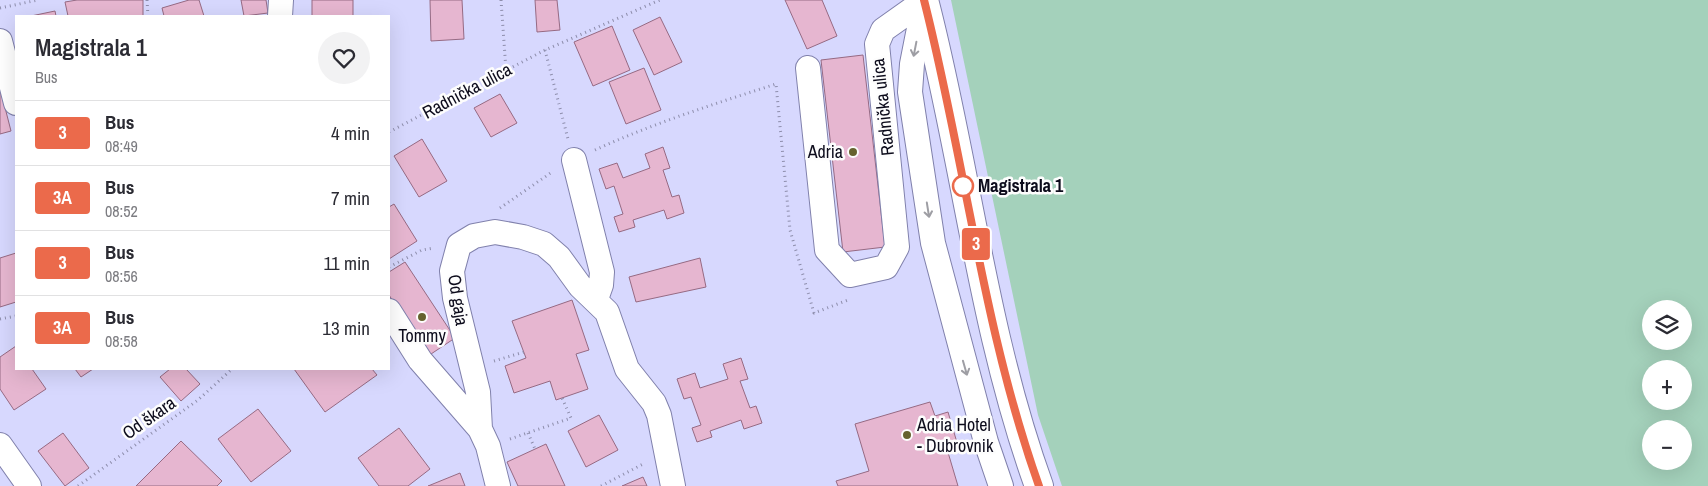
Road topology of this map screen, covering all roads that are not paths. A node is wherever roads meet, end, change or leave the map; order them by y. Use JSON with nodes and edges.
{"nodes":[{"id":1,"x":282,"y":0,"type":"edge"},
{"id":2,"x":924,"y":0,"type":"edge"},
{"id":3,"x":280,"y":15,"type":"edge"},
{"id":4,"x":0,"y":41,"type":"edge"},
{"id":5,"x":808,"y":68,"type":"dead end"},
{"id":6,"x":15,"y":99,"type":"edge"},
{"id":7,"x":574,"y":160,"type":"road end"},
{"id":8,"x":596,"y":299,"type":"junction"},
{"id":9,"x":390,"y":313,"type":"edge"},
{"id":10,"x":484,"y":437,"type":"junction"},
{"id":11,"x":0,"y":445,"type":"edge"},
{"id":12,"x":29,"y":486,"type":"edge"},
{"id":13,"x":498,"y":486,"type":"edge"},
{"id":14,"x":673,"y":486,"type":"edge"},
{"id":15,"x":1001,"y":486,"type":"edge"},
{"id":16,"x":1039,"y":486,"type":"edge"}],
"edges":[{"from":1,"to":3,"type":"street"},
{"from":2,"to":5,"type":"street","name":"Radnička ulica"},
{"from":2,"to":15,"type":"street","name":"Radnička ulica","one_way":true},
{"from":2,"to":16,"type":"main road"},
{"from":4,"to":6,"type":"street"},
{"from":7,"to":8,"type":"street"},
{"from":8,"to":10,"type":"street","name":"Od gaja"},
{"from":8,"to":14,"type":"street"},
{"from":9,"to":10,"type":"street"},
{"from":10,"to":13,"type":"street"},
{"from":11,"to":12,"type":"street"}]}
